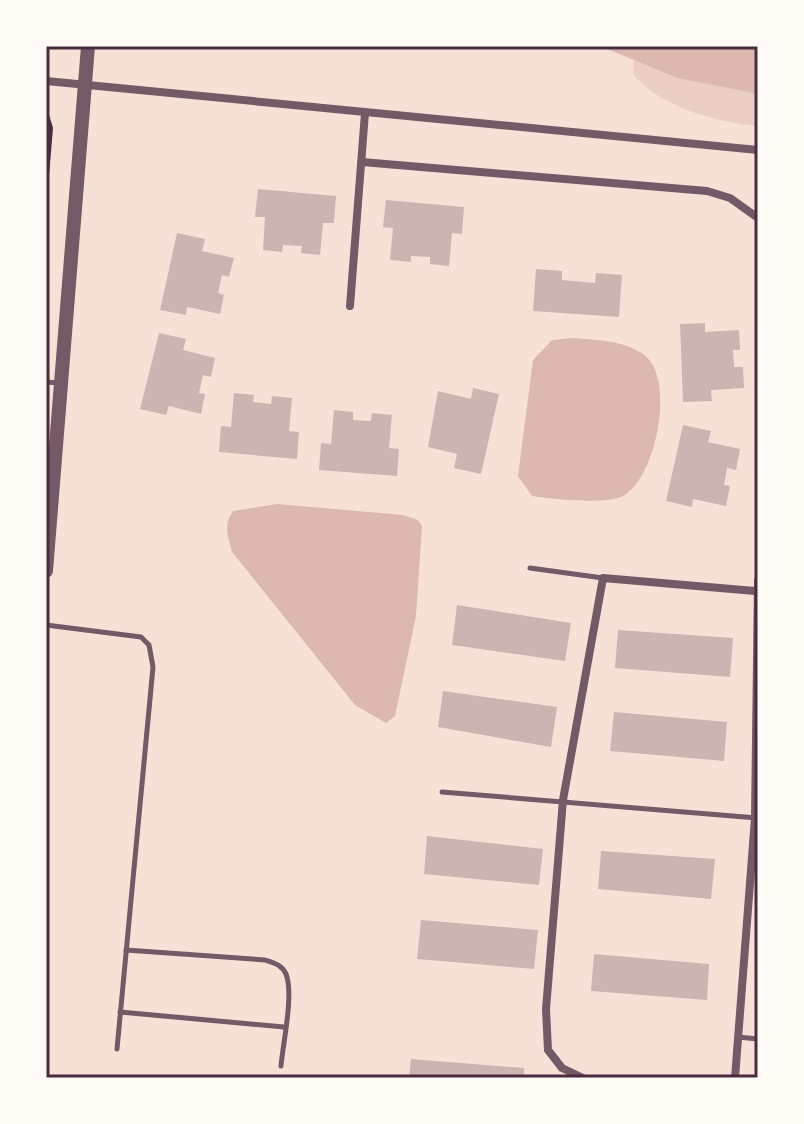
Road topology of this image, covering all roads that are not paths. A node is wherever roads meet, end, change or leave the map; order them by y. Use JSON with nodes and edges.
{"nodes":[{"id":1,"x":88,"y":46,"type":"edge"},
{"id":2,"x":46,"y":81,"type":"edge"},
{"id":3,"x":85,"y":85,"type":"junction"},
{"id":4,"x":365,"y":113,"type":"junction"},
{"id":5,"x":758,"y":150,"type":"edge"},
{"id":6,"x":362,"y":162,"type":"junction"},
{"id":7,"x":758,"y":218,"type":"edge"},
{"id":8,"x":350,"y":306,"type":"dead end"},
{"id":9,"x":53,"y":383,"type":"edge"},
{"id":10,"x":530,"y":568,"type":"dead end"},
{"id":11,"x":46,"y":571,"type":"edge"},
{"id":12,"x":603,"y":578,"type":"junction"},
{"id":13,"x":758,"y":581,"type":"edge"},
{"id":14,"x":756,"y":591,"type":"edge"},
{"id":15,"x":46,"y":625,"type":"edge"},
{"id":16,"x":442,"y":792,"type":"dead end"},
{"id":17,"x":563,"y":800,"type":"junction"},
{"id":18,"x":757,"y":818,"type":"edge"},
{"id":19,"x":126,"y":950,"type":"junction"},
{"id":20,"x":120,"y":1012,"type":"junction"},
{"id":21,"x":284,"y":1027,"type":"junction"},
{"id":22,"x":737,"y":1037,"type":"junction"},
{"id":23,"x":758,"y":1039,"type":"edge"},
{"id":24,"x":117,"y":1049,"type":"dead end"},
{"id":25,"x":281,"y":1066,"type":"dead end"},
{"id":26,"x":583,"y":1078,"type":"edge"},
{"id":27,"x":735,"y":1078,"type":"edge"}],
"edges":[{"from":1,"to":3,"type":"street"},
{"from":2,"to":3,"type":"street"},
{"from":3,"to":4,"type":"street"},
{"from":3,"to":9,"type":"street"},
{"from":4,"to":5,"type":"street"},
{"from":4,"to":6,"type":"street"},
{"from":6,"to":7,"type":"street"},
{"from":6,"to":8,"type":"street"},
{"from":9,"to":11,"type":"street"},
{"from":10,"to":12,"type":"lane"},
{"from":12,"to":14,"type":"street"},
{"from":12,"to":17,"type":"street"},
{"from":13,"to":14,"type":"street"},
{"from":14,"to":18,"type":"street"},
{"from":15,"to":19,"type":"lane"},
{"from":16,"to":17,"type":"lane"},
{"from":17,"to":18,"type":"lane"},
{"from":17,"to":26,"type":"street"},
{"from":18,"to":22,"type":"street"},
{"from":19,"to":20,"type":"lane"},
{"from":19,"to":21,"type":"lane"},
{"from":20,"to":21,"type":"lane"},
{"from":20,"to":24,"type":"lane"},
{"from":21,"to":25,"type":"lane"},
{"from":22,"to":23,"type":"lane"},
{"from":22,"to":27,"type":"street"}]}
